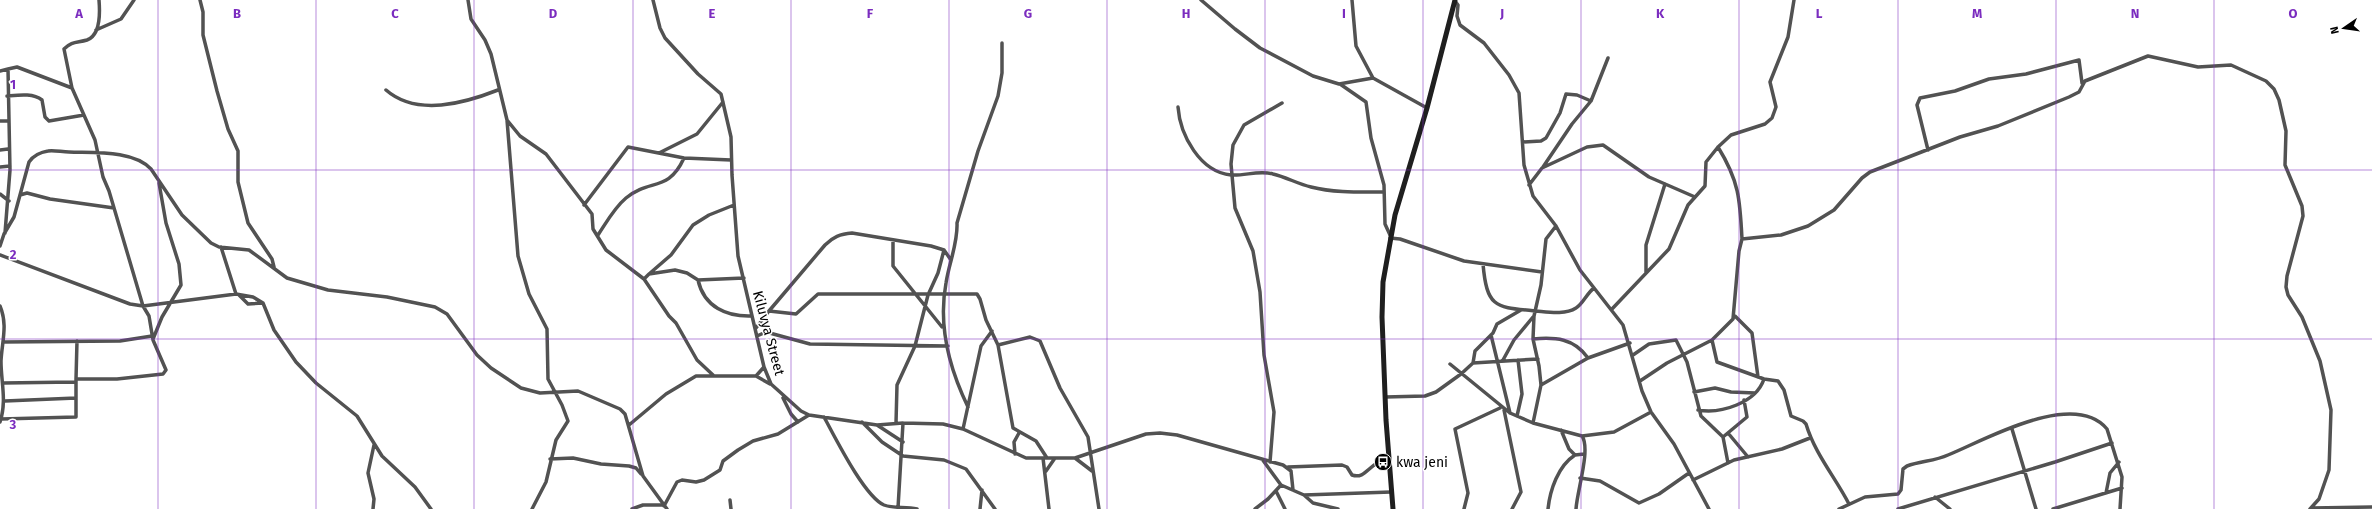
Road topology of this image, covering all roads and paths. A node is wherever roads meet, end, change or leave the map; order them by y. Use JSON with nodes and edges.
{"nodes":[{"id":1,"x":100,"y":0,"type":"edge"},
{"id":2,"x":134,"y":0,"type":"edge"},
{"id":3,"x":200,"y":0,"type":"edge"},
{"id":4,"x":468,"y":0,"type":"edge"},
{"id":5,"x":653,"y":0,"type":"edge"},
{"id":6,"x":1201,"y":0,"type":"edge"},
{"id":7,"x":1352,"y":0,"type":"edge"},
{"id":8,"x":1794,"y":0,"type":"edge"},
{"id":9,"x":1455,"y":1,"type":"edge"},
{"id":10,"x":96,"y":30,"type":"junction"},
{"id":11,"x":1002,"y":43,"type":"dead end"},
{"id":12,"x":1608,"y":58,"type":"dead end"},
{"id":13,"x":8,"y":69,"type":"junction"},
{"id":14,"x":0,"y":71,"type":"edge"},
{"id":15,"x":1373,"y":78,"type":"junction"},
{"id":16,"x":2082,"y":83,"type":"junction"},
{"id":17,"x":1339,"y":84,"type":"junction"},
{"id":18,"x":72,"y":88,"type":"junction"},
{"id":19,"x":386,"y":90,"type":"dead end"},
{"id":20,"x":498,"y":90,"type":"junction"},
{"id":21,"x":7,"y":96,"type":"junction"},
{"id":22,"x":1591,"y":101,"type":"junction"},
{"id":23,"x":724,"y":102,"type":"junction"},
{"id":24,"x":1282,"y":103,"type":"dead end"},
{"id":25,"x":1178,"y":107,"type":"dead end"},
{"id":26,"x":1427,"y":108,"type":"junction"},
{"id":27,"x":84,"y":115,"type":"junction"},
{"id":28,"x":507,"y":120,"type":"junction"},
{"id":29,"x":0,"y":121,"type":"edge"},
{"id":30,"x":8,"y":121,"type":"junction"},
{"id":31,"x":1523,"y":142,"type":"junction"},
{"id":32,"x":1718,"y":147,"type":"junction"},
{"id":33,"x":8,"y":149,"type":"junction"},
{"id":34,"x":0,"y":150,"type":"edge"},
{"id":35,"x":1928,"y":150,"type":"junction"},
{"id":36,"x":97,"y":152,"type":"junction"},
{"id":37,"x":658,"y":153,"type":"junction"},
{"id":38,"x":684,"y":158,"type":"junction"},
{"id":39,"x":731,"y":160,"type":"junction"},
{"id":40,"x":10,"y":166,"type":"junction"},
{"id":41,"x":0,"y":167,"type":"edge"},
{"id":42,"x":1542,"y":168,"type":"junction"},
{"id":43,"x":1232,"y":175,"type":"junction"},
{"id":44,"x":159,"y":182,"type":"junction"},
{"id":45,"x":1665,"y":184,"type":"junction"},
{"id":46,"x":1529,"y":186,"type":"junction"},
{"id":47,"x":1384,"y":192,"type":"junction"},
{"id":48,"x":0,"y":194,"type":"edge"},
{"id":49,"x":20,"y":195,"type":"junction"},
{"id":50,"x":1695,"y":197,"type":"junction"},
{"id":51,"x":9,"y":201,"type":"junction"},
{"id":52,"x":584,"y":205,"type":"junction"},
{"id":53,"x":734,"y":206,"type":"junction"},
{"id":54,"x":114,"y":208,"type":"junction"},
{"id":55,"x":1556,"y":226,"type":"junction"},
{"id":56,"x":5,"y":232,"type":"junction"},
{"id":57,"x":598,"y":236,"type":"junction"},
{"id":58,"x":1389,"y":237,"type":"junction"},
{"id":59,"x":1742,"y":238,"type":"junction"},
{"id":60,"x":893,"y":240,"type":"junction"},
{"id":61,"x":0,"y":246,"type":"edge"},
{"id":62,"x":221,"y":247,"type":"junction"},
{"id":63,"x":944,"y":250,"type":"junction"},
{"id":64,"x":0,"y":255,"type":"edge"},
{"id":65,"x":951,"y":260,"type":"junction"},
{"id":66,"x":1483,"y":264,"type":"junction"},
{"id":67,"x":274,"y":267,"type":"junction"},
{"id":68,"x":1542,"y":272,"type":"junction"},
{"id":69,"x":1646,"y":272,"type":"junction"},
{"id":70,"x":649,"y":274,"type":"junction"},
{"id":71,"x":744,"y":278,"type":"junction"},
{"id":72,"x":644,"y":279,"type":"junction"},
{"id":73,"x":698,"y":280,"type":"junction"},
{"id":74,"x":1594,"y":288,"type":"junction"},
{"id":75,"x":237,"y":294,"type":"junction"},
{"id":76,"x":944,"y":294,"type":"junction"},
{"id":77,"x":916,"y":295,"type":"junction"},
{"id":78,"x":928,"y":295,"type":"junction"},
{"id":79,"x":172,"y":301,"type":"junction"},
{"id":80,"x":263,"y":304,"type":"junction"},
{"id":81,"x":0,"y":306,"type":"edge"},
{"id":82,"x":143,"y":306,"type":"junction"},
{"id":83,"x":926,"y":306,"type":"junction"},
{"id":84,"x":1612,"y":309,"type":"junction"},
{"id":85,"x":1521,"y":310,"type":"junction"},
{"id":86,"x":769,"y":311,"type":"junction"},
{"id":87,"x":1535,"y":311,"type":"junction"},
{"id":88,"x":752,"y":316,"type":"junction"},
{"id":89,"x":1534,"y":316,"type":"junction"},
{"id":90,"x":1735,"y":316,"type":"junction"},
{"id":91,"x":756,"y":328,"type":"junction"},
{"id":92,"x":943,"y":328,"type":"junction"},
{"id":93,"x":992,"y":331,"type":"junction"},
{"id":94,"x":1491,"y":335,"type":"junction"},
{"id":95,"x":757,"y":336,"type":"junction"},
{"id":96,"x":152,"y":338,"type":"junction"},
{"id":97,"x":1532,"y":339,"type":"junction"},
{"id":98,"x":1712,"y":340,"type":"junction"},
{"id":99,"x":77,"y":341,"type":"junction"},
{"id":100,"x":3,"y":342,"type":"junction"},
{"id":101,"x":1630,"y":343,"type":"junction"},
{"id":102,"x":998,"y":345,"type":"junction"},
{"id":103,"x":915,"y":346,"type":"junction"},
{"id":104,"x":948,"y":346,"type":"junction"},
{"id":105,"x":1683,"y":353,"type":"junction"},
{"id":106,"x":1633,"y":355,"type":"junction"},
{"id":107,"x":1588,"y":358,"type":"junction"},
{"id":108,"x":1538,"y":359,"type":"junction"},
{"id":109,"x":1496,"y":360,"type":"junction"},
{"id":110,"x":1503,"y":360,"type":"junction"},
{"id":111,"x":1518,"y":360,"type":"junction"},
{"id":112,"x":1473,"y":363,"type":"junction"},
{"id":113,"x":1450,"y":364,"type":"dead end"},
{"id":114,"x":764,"y":367,"type":"junction"},
{"id":115,"x":1461,"y":374,"type":"junction"},
{"id":116,"x":713,"y":375,"type":"junction"},
{"id":117,"x":756,"y":376,"type":"junction"},
{"id":118,"x":1758,"y":377,"type":"junction"},
{"id":119,"x":1764,"y":379,"type":"junction"},
{"id":120,"x":76,"y":380,"type":"junction"},
{"id":121,"x":1640,"y":381,"type":"junction"},
{"id":122,"x":3,"y":383,"type":"junction"},
{"id":123,"x":771,"y":384,"type":"junction"},
{"id":124,"x":1541,"y":385,"type":"junction"},
{"id":125,"x":554,"y":392,"type":"junction"},
{"id":126,"x":1694,"y":392,"type":"junction"},
{"id":127,"x":1756,"y":393,"type":"junction"},
{"id":128,"x":782,"y":394,"type":"junction"},
{"id":129,"x":1385,"y":397,"type":"junction"},
{"id":130,"x":76,"y":398,"type":"junction"},
{"id":131,"x":1744,"y":400,"type":"junction"},
{"id":132,"x":5,"y":401,"type":"junction"},
{"id":133,"x":968,"y":407,"type":"junction"},
{"id":134,"x":1500,"y":408,"type":"junction"},
{"id":135,"x":1504,"y":410,"type":"junction"},
{"id":136,"x":1698,"y":410,"type":"junction"},
{"id":137,"x":1651,"y":412,"type":"junction"},
{"id":138,"x":1510,"y":413,"type":"junction"},
{"id":139,"x":809,"y":415,"type":"junction"},
{"id":140,"x":1517,"y":416,"type":"junction"},
{"id":141,"x":824,"y":417,"type":"junction"},
{"id":142,"x":1,"y":420,"type":"edge"},
{"id":143,"x":798,"y":422,"type":"junction"},
{"id":144,"x":862,"y":422,"type":"junction"},
{"id":145,"x":896,"y":423,"type":"junction"},
{"id":146,"x":903,"y":423,"type":"junction"},
{"id":147,"x":1533,"y":423,"type":"junction"},
{"id":148,"x":629,"y":425,"type":"junction"},
{"id":149,"x":877,"y":425,"type":"junction"},
{"id":150,"x":963,"y":429,"type":"junction"},
{"id":151,"x":2012,"y":429,"type":"junction"},
{"id":152,"x":1561,"y":430,"type":"junction"},
{"id":153,"x":1019,"y":433,"type":"junction"},
{"id":154,"x":1728,"y":434,"type":"junction"},
{"id":155,"x":1582,"y":436,"type":"junction"},
{"id":156,"x":1723,"y":437,"type":"junction"},
{"id":157,"x":1810,"y":438,"type":"junction"},
{"id":158,"x":903,"y":442,"type":"junction"},
{"id":159,"x":2112,"y":443,"type":"junction"},
{"id":160,"x":374,"y":444,"type":"junction"},
{"id":161,"x":1091,"y":453,"type":"junction"},
{"id":162,"x":1015,"y":454,"type":"junction"},
{"id":163,"x":1584,"y":454,"type":"junction"},
{"id":164,"x":1575,"y":455,"type":"junction"},
{"id":165,"x":903,"y":456,"type":"junction"},
{"id":166,"x":1748,"y":456,"type":"junction"},
{"id":167,"x":1045,"y":458,"type":"junction"},
{"id":168,"x":1055,"y":458,"type":"junction"},
{"id":169,"x":1075,"y":458,"type":"junction"},
{"id":170,"x":550,"y":459,"type":"junction"},
{"id":171,"x":1262,"y":459,"type":"junction"},
{"id":172,"x":1388,"y":460,"type":"junction"},
{"id":173,"x":1270,"y":462,"type":"junction"},
{"id":174,"x":2118,"y":462,"type":"junction"},
{"id":175,"x":1728,"y":463,"type":"junction"},
{"id":176,"x":1288,"y":468,"type":"junction"},
{"id":177,"x":1092,"y":471,"type":"junction"},
{"id":178,"x":2025,"y":471,"type":"junction"},
{"id":179,"x":1045,"y":472,"type":"junction"},
{"id":180,"x":1689,"y":473,"type":"junction"},
{"id":181,"x":643,"y":476,"type":"junction"},
{"id":182,"x":1580,"y":478,"type":"junction"},
{"id":183,"x":1693,"y":480,"type":"junction"},
{"id":184,"x":1280,"y":486,"type":"junction"},
{"id":185,"x":2122,"y":488,"type":"junction"},
{"id":186,"x":982,"y":490,"type":"junction"},
{"id":187,"x":1293,"y":490,"type":"junction"},
{"id":188,"x":1276,"y":491,"type":"junction"},
{"id":189,"x":1391,"y":492,"type":"junction"},
{"id":190,"x":2106,"y":493,"type":"junction"},
{"id":191,"x":1304,"y":495,"type":"junction"},
{"id":192,"x":1935,"y":497,"type":"junction"},
{"id":193,"x":730,"y":500,"type":"dead end"},
{"id":194,"x":880,"y":504,"type":"junction"},
{"id":195,"x":1848,"y":504,"type":"junction"},
{"id":196,"x":663,"y":505,"type":"junction"},
{"id":197,"x":2372,"y":507,"type":"edge"},
{"id":198,"x":898,"y":508,"type":"edge"},
{"id":199,"x":2311,"y":508,"type":"edge"},
{"id":200,"x":373,"y":509,"type":"edge"},
{"id":201,"x":431,"y":509,"type":"edge"},
{"id":202,"x":532,"y":509,"type":"edge"},
{"id":203,"x":632,"y":509,"type":"edge"},
{"id":204,"x":667,"y":509,"type":"edge"},
{"id":205,"x":731,"y":509,"type":"edge"},
{"id":206,"x":885,"y":509,"type":"edge"},
{"id":207,"x":917,"y":509,"type":"edge"},
{"id":208,"x":980,"y":509,"type":"edge"},
{"id":209,"x":995,"y":509,"type":"edge"},
{"id":210,"x":1049,"y":509,"type":"edge"},
{"id":211,"x":1099,"y":509,"type":"edge"},
{"id":212,"x":1255,"y":509,"type":"edge"},
{"id":213,"x":1285,"y":509,"type":"edge"},
{"id":214,"x":1338,"y":509,"type":"edge"},
{"id":215,"x":1393,"y":509,"type":"edge"},
{"id":216,"x":1464,"y":509,"type":"edge"},
{"id":217,"x":1512,"y":509,"type":"edge"},
{"id":218,"x":1548,"y":509,"type":"edge"},
{"id":219,"x":1576,"y":509,"type":"edge"},
{"id":220,"x":1709,"y":509,"type":"edge"},
{"id":221,"x":1839,"y":509,"type":"edge"},
{"id":222,"x":1898,"y":509,"type":"edge"},
{"id":223,"x":1950,"y":509,"type":"edge"},
{"id":224,"x":2036,"y":509,"type":"edge"},
{"id":225,"x":2053,"y":509,"type":"edge"},
{"id":226,"x":2120,"y":509,"type":"edge"}],
"edges":[{"from":1,"to":10,"type":"street"},
{"from":2,"to":10,"type":"street"},
{"from":3,"to":67,"type":"street"},
{"from":4,"to":20,"type":"street"},
{"from":5,"to":23,"type":"street","name":"Kiluvya Street"},
{"from":6,"to":17,"type":"street"},
{"from":7,"to":15,"type":"street"},
{"from":8,"to":32,"type":"street"},
{"from":9,"to":26,"type":"street"},
{"from":9,"to":31,"type":"street"},
{"from":10,"to":18,"type":"street"},
{"from":11,"to":65,"type":"street"},
{"from":12,"to":22,"type":"street"},
{"from":13,"to":14,"type":"street"},
{"from":13,"to":18,"type":"street"},
{"from":13,"to":21,"type":"street"},
{"from":15,"to":17,"type":"street"},
{"from":15,"to":26,"type":"street"},
{"from":16,"to":35,"type":"street"},
{"from":16,"to":35,"type":"street"},
{"from":16,"to":199,"type":"street"},
{"from":17,"to":47,"type":"street"},
{"from":18,"to":27,"type":"street"},
{"from":19,"to":20,"type":"street"},
{"from":20,"to":28,"type":"street"},
{"from":21,"to":27,"type":"street"},
{"from":21,"to":30,"type":"street"},
{"from":22,"to":31,"type":"street"},
{"from":22,"to":42,"type":"street"},
{"from":23,"to":37,"type":"street"},
{"from":23,"to":39,"type":"street","name":"Kiluvya Street"},
{"from":24,"to":43,"type":"street"},
{"from":25,"to":43,"type":"street"},
{"from":26,"to":58,"type":"street"},
{"from":27,"to":36,"type":"street"},
{"from":28,"to":52,"type":"street"},
{"from":28,"to":125,"type":"street"},
{"from":29,"to":30,"type":"street"},
{"from":30,"to":33,"type":"street"},
{"from":31,"to":46,"type":"street"},
{"from":32,"to":50,"type":"street"},
{"from":32,"to":59,"type":"street"},
{"from":33,"to":34,"type":"street"},
{"from":33,"to":40,"type":"street"},
{"from":35,"to":59,"type":"street"},
{"from":36,"to":44,"type":"street"},
{"from":36,"to":49,"type":"street"},
{"from":36,"to":54,"type":"street"},
{"from":37,"to":38,"type":"street"},
{"from":37,"to":52,"type":"street"},
{"from":38,"to":39,"type":"street"},
{"from":38,"to":57,"type":"street"},
{"from":39,"to":53,"type":"street","name":"Kiluvya Street"},
{"from":40,"to":41,"type":"street"},
{"from":40,"to":51,"type":"street"},
{"from":42,"to":45,"type":"street"},
{"from":42,"to":46,"type":"street"},
{"from":43,"to":47,"type":"street"},
{"from":43,"to":173,"type":"street"},
{"from":44,"to":62,"type":"street"},
{"from":44,"to":79,"type":"street"},
{"from":45,"to":50,"type":"street"},
{"from":45,"to":69,"type":"street"},
{"from":46,"to":55,"type":"street"},
{"from":47,"to":58,"type":"street"},
{"from":48,"to":51,"type":"street"},
{"from":49,"to":54,"type":"street"},
{"from":49,"to":56,"type":"street"},
{"from":50,"to":69,"type":"street"},
{"from":51,"to":56,"type":"street"},
{"from":52,"to":57,"type":"street"},
{"from":53,"to":70,"type":"street"},
{"from":53,"to":71,"type":"street","name":"Kiluvya Street"},
{"from":54,"to":82,"type":"street"},
{"from":55,"to":68,"type":"street"},
{"from":55,"to":74,"type":"street"},
{"from":56,"to":61,"type":"street"},
{"from":57,"to":72,"type":"street"},
{"from":58,"to":66,"type":"street"},
{"from":58,"to":129,"type":"street"},
{"from":59,"to":90,"type":"street"},
{"from":60,"to":63,"type":"street"},
{"from":60,"to":77,"type":"street"},
{"from":60,"to":86,"type":"street"},
{"from":62,"to":67,"type":"street"},
{"from":62,"to":75,"type":"street"},
{"from":63,"to":65,"type":"street"},
{"from":63,"to":78,"type":"street"},
{"from":64,"to":82,"type":"street"},
{"from":65,"to":76,"type":"street"},
{"from":66,"to":68,"type":"street"},
{"from":66,"to":85,"type":"street"},
{"from":67,"to":125,"type":"street"},
{"from":68,"to":87,"type":"street"},
{"from":69,"to":84,"type":"street"},
{"from":70,"to":72,"type":"street"},
{"from":70,"to":73,"type":"street"},
{"from":71,"to":73,"type":"street"},
{"from":71,"to":88,"type":"street","name":"Kiluvya Street"},
{"from":72,"to":116,"type":"street"},
{"from":73,"to":88,"type":"street"},
{"from":74,"to":84,"type":"street"},
{"from":74,"to":87,"type":"street"},
{"from":75,"to":79,"type":"street"},
{"from":75,"to":80,"type":"street"},
{"from":75,"to":80,"type":"street"},
{"from":76,"to":78,"type":"street"},
{"from":76,"to":92,"type":"street"},
{"from":76,"to":93,"type":"street"},
{"from":77,"to":78,"type":"street"},
{"from":77,"to":83,"type":"street"},
{"from":77,"to":86,"type":"street"},
{"from":78,"to":83,"type":"street"},
{"from":79,"to":82,"type":"street"},
{"from":79,"to":96,"type":"street"},
{"from":80,"to":160,"type":"street"},
{"from":81,"to":100,"type":"street"},
{"from":82,"to":96,"type":"street"},
{"from":83,"to":92,"type":"street"},
{"from":83,"to":103,"type":"street"},
{"from":84,"to":101,"type":"street"},
{"from":85,"to":87,"type":"street"},
{"from":85,"to":94,"type":"street"},
{"from":86,"to":91,"type":"street"},
{"from":87,"to":89,"type":"street"},
{"from":88,"to":91,"type":"street","name":"Kiluvya Street"},
{"from":89,"to":97,"type":"street"},
{"from":89,"to":110,"type":"street"},
{"from":90,"to":98,"type":"street"},
{"from":90,"to":118,"type":"street"},
{"from":91,"to":95,"type":"street","name":"Kiluvya Street"},
{"from":92,"to":104,"type":"street"},
{"from":93,"to":102,"type":"street"},
{"from":93,"to":133,"type":"street"},
{"from":94,"to":109,"type":"street"},
{"from":94,"to":112,"type":"street"},
{"from":95,"to":103,"type":"street"},
{"from":95,"to":114,"type":"street","name":"Kiluvya Street"},
{"from":96,"to":99,"type":"street"},
{"from":96,"to":120,"type":"street"},
{"from":97,"to":107,"type":"street"},
{"from":97,"to":108,"type":"street"},
{"from":98,"to":105,"type":"street"},
{"from":98,"to":118,"type":"street"},
{"from":99,"to":100,"type":"street"},
{"from":99,"to":120,"type":"street"},
{"from":100,"to":122,"type":"street"},
{"from":101,"to":106,"type":"street"},
{"from":101,"to":107,"type":"street"},
{"from":102,"to":153,"type":"street"},
{"from":102,"to":161,"type":"street"},
{"from":103,"to":104,"type":"street"},
{"from":103,"to":145,"type":"street"},
{"from":104,"to":133,"type":"street"},
{"from":105,"to":106,"type":"street"},
{"from":105,"to":121,"type":"street"},
{"from":105,"to":126,"type":"street"},
{"from":106,"to":121,"type":"street"},
{"from":107,"to":124,"type":"street"},
{"from":108,"to":111,"type":"street"},
{"from":108,"to":124,"type":"street"},
{"from":109,"to":110,"type":"street"},
{"from":109,"to":112,"type":"street"},
{"from":109,"to":138,"type":"street"},
{"from":110,"to":111,"type":"street"},
{"from":111,"to":140,"type":"street"},
{"from":112,"to":115,"type":"street"},
{"from":113,"to":115,"type":"street"},
{"from":114,"to":117,"type":"street"},
{"from":114,"to":123,"type":"street","name":"Kiluvya Street"},
{"from":115,"to":129,"type":"street"},
{"from":115,"to":134,"type":"street"},
{"from":116,"to":117,"type":"street"},
{"from":116,"to":148,"type":"street"},
{"from":117,"to":123,"type":"street"},
{"from":118,"to":119,"type":"street"},
{"from":119,"to":127,"type":"street"},
{"from":119,"to":157,"type":"street"},
{"from":120,"to":122,"type":"street"},
{"from":120,"to":130,"type":"street"},
{"from":121,"to":137,"type":"street"},
{"from":122,"to":132,"type":"street"},
{"from":123,"to":128,"type":"street","name":"Kiluvya Street"},
{"from":124,"to":147,"type":"street"},
{"from":125,"to":148,"type":"street"},
{"from":125,"to":170,"type":"street"},
{"from":126,"to":127,"type":"street"},
{"from":126,"to":136,"type":"street"},
{"from":127,"to":131,"type":"street"},
{"from":128,"to":139,"type":"street","name":"Kiluvya Street"},
{"from":128,"to":143,"type":"street"},
{"from":129,"to":172,"type":"street"},
{"from":130,"to":132,"type":"street"},
{"from":130,"to":142,"type":"street"},
{"from":131,"to":136,"type":"street"},
{"from":131,"to":154,"type":"street"},
{"from":132,"to":142,"type":"street"},
{"from":133,"to":150,"type":"street"},
{"from":134,"to":135,"type":"street"},
{"from":134,"to":216,"type":"street"},
{"from":135,"to":138,"type":"street"},
{"from":135,"to":217,"type":"street"},
{"from":136,"to":156,"type":"street"},
{"from":137,"to":155,"type":"street"},
{"from":137,"to":180,"type":"street"},
{"from":138,"to":140,"type":"street"},
{"from":139,"to":141,"type":"street","name":"Kiluvya Street"},
{"from":139,"to":143,"type":"street"},
{"from":140,"to":147,"type":"street"},
{"from":141,"to":144,"type":"street","name":"Kiluvya Street"},
{"from":141,"to":194,"type":"street"},
{"from":143,"to":196,"type":"street"},
{"from":144,"to":149,"type":"street","name":"Kiluvya Street"},
{"from":144,"to":165,"type":"street"},
{"from":145,"to":146,"type":"street","name":"Kiluvya Street"},
{"from":145,"to":149,"type":"street","name":"Kiluvya Street"},
{"from":146,"to":150,"type":"street","name":"Kiluvya Street"},
{"from":146,"to":158,"type":"street"},
{"from":147,"to":152,"type":"street"},
{"from":148,"to":181,"type":"street"},
{"from":149,"to":158,"type":"street"},
{"from":150,"to":162,"type":"street","name":"Kiluvya Street"},
{"from":151,"to":159,"type":"street"},
{"from":151,"to":178,"type":"street"},
{"from":151,"to":195,"type":"street"},
{"from":152,"to":155,"type":"street"},
{"from":152,"to":164,"type":"street"},
{"from":153,"to":162,"type":"street"},
{"from":153,"to":167,"type":"street"},
{"from":154,"to":156,"type":"street"},
{"from":154,"to":166,"type":"street"},
{"from":155,"to":163,"type":"street"},
{"from":156,"to":175,"type":"street"},
{"from":157,"to":166,"type":"street"},
{"from":157,"to":195,"type":"street"},
{"from":158,"to":165,"type":"street"},
{"from":159,"to":174,"type":"street"},
{"from":159,"to":178,"type":"street"},
{"from":160,"to":200,"type":"street"},
{"from":160,"to":201,"type":"street"},
{"from":161,"to":169,"type":"street","name":"Kiluvya Street"},
{"from":161,"to":171,"type":"street","name":"Kiluvya Street"},
{"from":161,"to":177,"type":"street"},
{"from":162,"to":167,"type":"street","name":"Kiluvya Street"},
{"from":163,"to":164,"type":"street"},
{"from":163,"to":182,"type":"street"},
{"from":164,"to":218,"type":"street"},
{"from":165,"to":186,"type":"street"},
{"from":165,"to":198,"type":"street"},
{"from":166,"to":175,"type":"street"},
{"from":167,"to":168,"type":"street","name":"Kiluvya Street"},
{"from":167,"to":179,"type":"street"},
{"from":168,"to":169,"type":"street","name":"Kiluvya Street"},
{"from":168,"to":179,"type":"street"},
{"from":169,"to":177,"type":"street"},
{"from":170,"to":181,"type":"street"},
{"from":170,"to":202,"type":"street"},
{"from":171,"to":173,"type":"street","name":"Kiluvya Street"},
{"from":171,"to":184,"type":"street"},
{"from":172,"to":176,"type":"street"},
{"from":172,"to":189,"type":"street"},
{"from":173,"to":176,"type":"street","name":"Kiluvya Street"},
{"from":174,"to":185,"type":"street"},
{"from":174,"to":190,"type":"street"},
{"from":175,"to":183,"type":"street"},
{"from":176,"to":187,"type":"street"},
{"from":177,"to":211,"type":"street"},
{"from":178,"to":192,"type":"street"},
{"from":178,"to":224,"type":"street"},
{"from":179,"to":210,"type":"street"},
{"from":180,"to":182,"type":"street"},
{"from":180,"to":183,"type":"street"},
{"from":181,"to":196,"type":"street"},
{"from":182,"to":219,"type":"street"},
{"from":183,"to":220,"type":"street"},
{"from":184,"to":187,"type":"street"},
{"from":184,"to":188,"type":"street"},
{"from":185,"to":190,"type":"street"},
{"from":185,"to":226,"type":"street"},
{"from":186,"to":208,"type":"street"},
{"from":186,"to":209,"type":"street"},
{"from":187,"to":191,"type":"street"},
{"from":188,"to":212,"type":"street"},
{"from":188,"to":213,"type":"street"},
{"from":189,"to":191,"type":"street"},
{"from":189,"to":215,"type":"street"},
{"from":190,"to":225,"type":"street"},
{"from":191,"to":214,"type":"street"},
{"from":192,"to":222,"type":"street"},
{"from":192,"to":223,"type":"street"},
{"from":193,"to":205,"type":"street"},
{"from":194,"to":198,"type":"street"},
{"from":194,"to":206,"type":"street"},
{"from":195,"to":221,"type":"street"},
{"from":196,"to":203,"type":"street"},
{"from":196,"to":204,"type":"street"},
{"from":197,"to":199,"type":"street"},
{"from":198,"to":207,"type":"street"}]}
